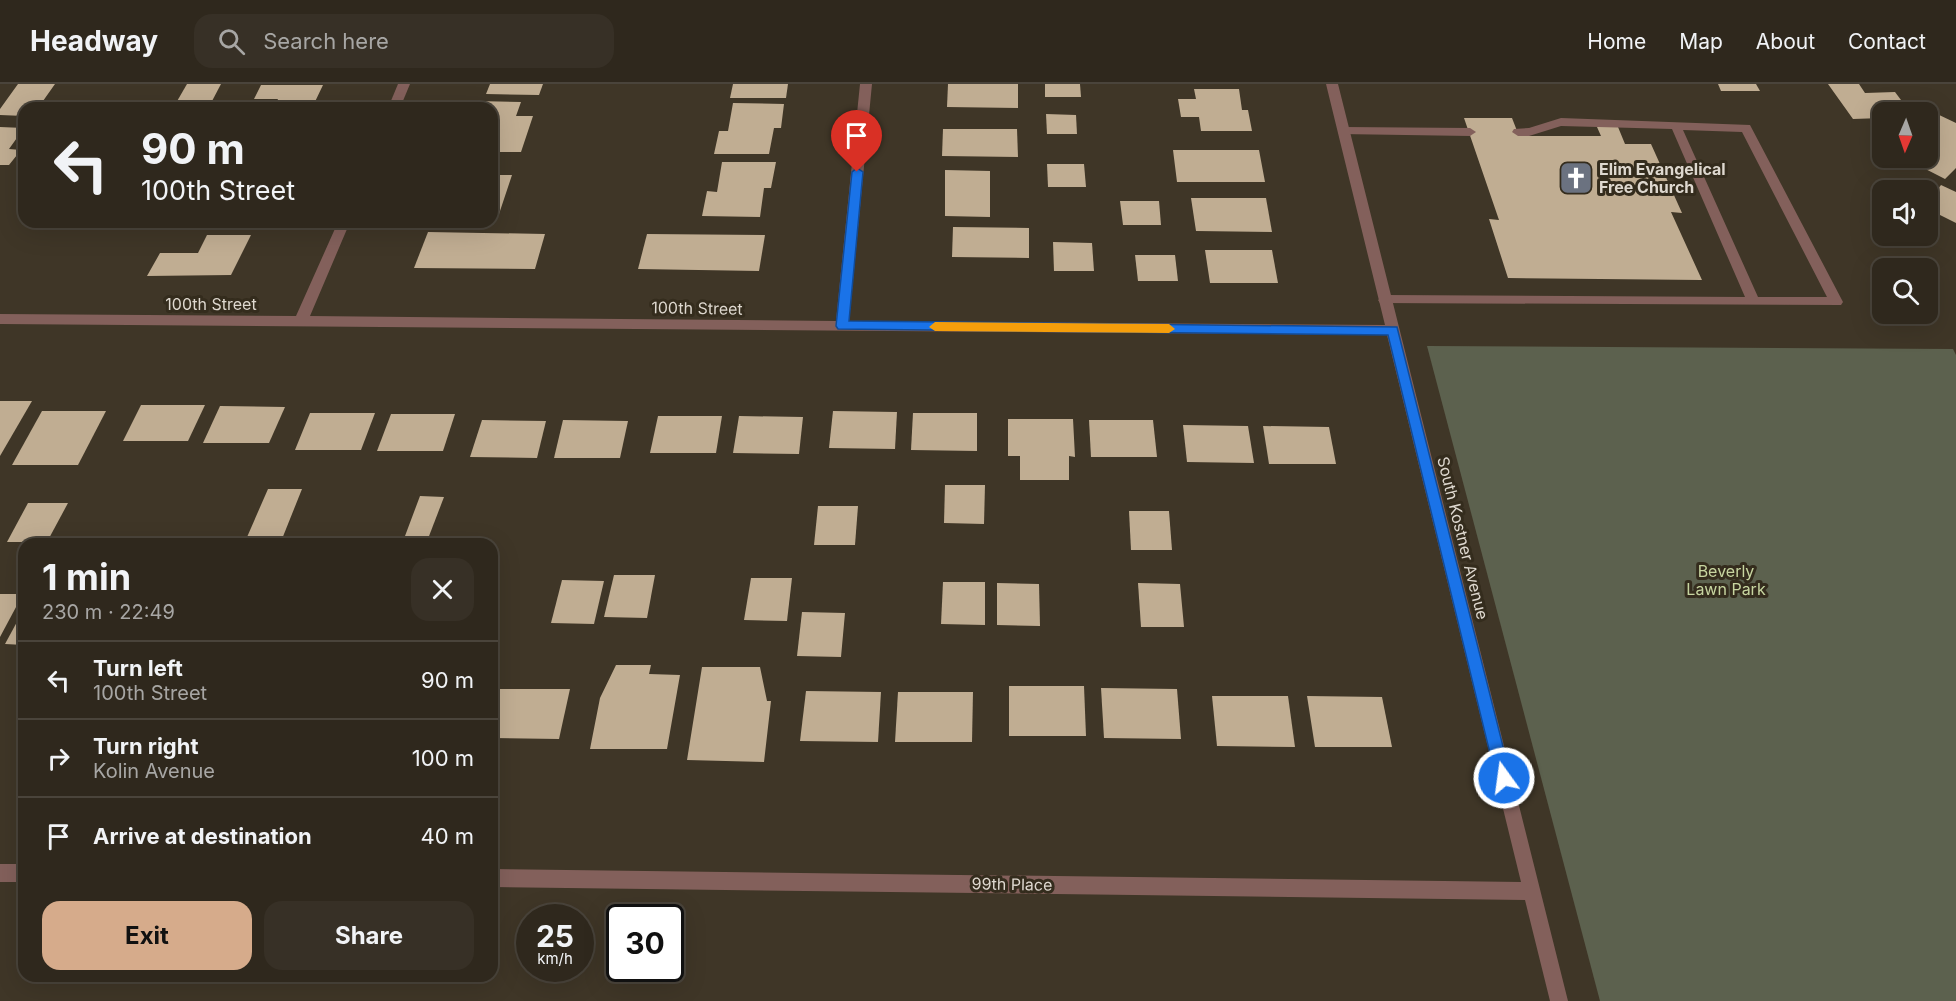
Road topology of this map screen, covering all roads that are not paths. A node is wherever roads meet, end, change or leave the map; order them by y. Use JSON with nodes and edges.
{"nodes":[{"id":1,"x":404,"y":84,"type":"edge"},
{"id":2,"x":866,"y":84,"type":"edge"},
{"id":3,"x":1332,"y":84,"type":"edge"},
{"id":4,"x":396,"y":102,"type":"edge"},
{"id":5,"x":1676,"y":126,"type":"junction"},
{"id":6,"x":1344,"y":130,"type":"junction"},
{"id":7,"x":1470,"y":132,"type":"dead end"},
{"id":8,"x":1518,"y":132,"type":"dead end"},
{"id":9,"x":341,"y":228,"type":"edge"},
{"id":10,"x":1385,"y":300,"type":"junction"},
{"id":11,"x":1754,"y":302,"type":"junction"},
{"id":12,"x":0,"y":319,"type":"edge"},
{"id":13,"x":301,"y":321,"type":"junction"},
{"id":14,"x":842,"y":326,"type":"junction"},
{"id":15,"x":1393,"y":330,"type":"junction"},
{"id":16,"x":0,"y":873,"type":"edge"},
{"id":17,"x":18,"y":873,"type":"edge"},
{"id":18,"x":498,"y":878,"type":"edge"},
{"id":19,"x":1532,"y":891,"type":"junction"},
{"id":20,"x":1559,"y":1001,"type":"edge"}],
"edges":[{"from":1,"to":4,"type":"street"},
{"from":2,"to":14,"type":"street"},
{"from":3,"to":6,"type":"street","name":"South Kostner Avenue"},
{"from":5,"to":8,"type":"street"},
{"from":5,"to":11,"type":"street"},
{"from":5,"to":11,"type":"street"},
{"from":6,"to":7,"type":"street"},
{"from":6,"to":10,"type":"street","name":"South Kostner Avenue"},
{"from":9,"to":13,"type":"street"},
{"from":10,"to":11,"type":"street"},
{"from":10,"to":15,"type":"street","name":"South Kostner Avenue"},
{"from":12,"to":13,"type":"street","name":"100th Street"},
{"from":13,"to":14,"type":"street","name":"100th Street"},
{"from":14,"to":15,"type":"street","name":"100th Street"},
{"from":15,"to":19,"type":"street","name":"South Kostner Avenue"},
{"from":16,"to":17,"type":"street"},
{"from":18,"to":19,"type":"street","name":"99th Place"},
{"from":19,"to":20,"type":"street","name":"South Kostner Avenue"}]}
